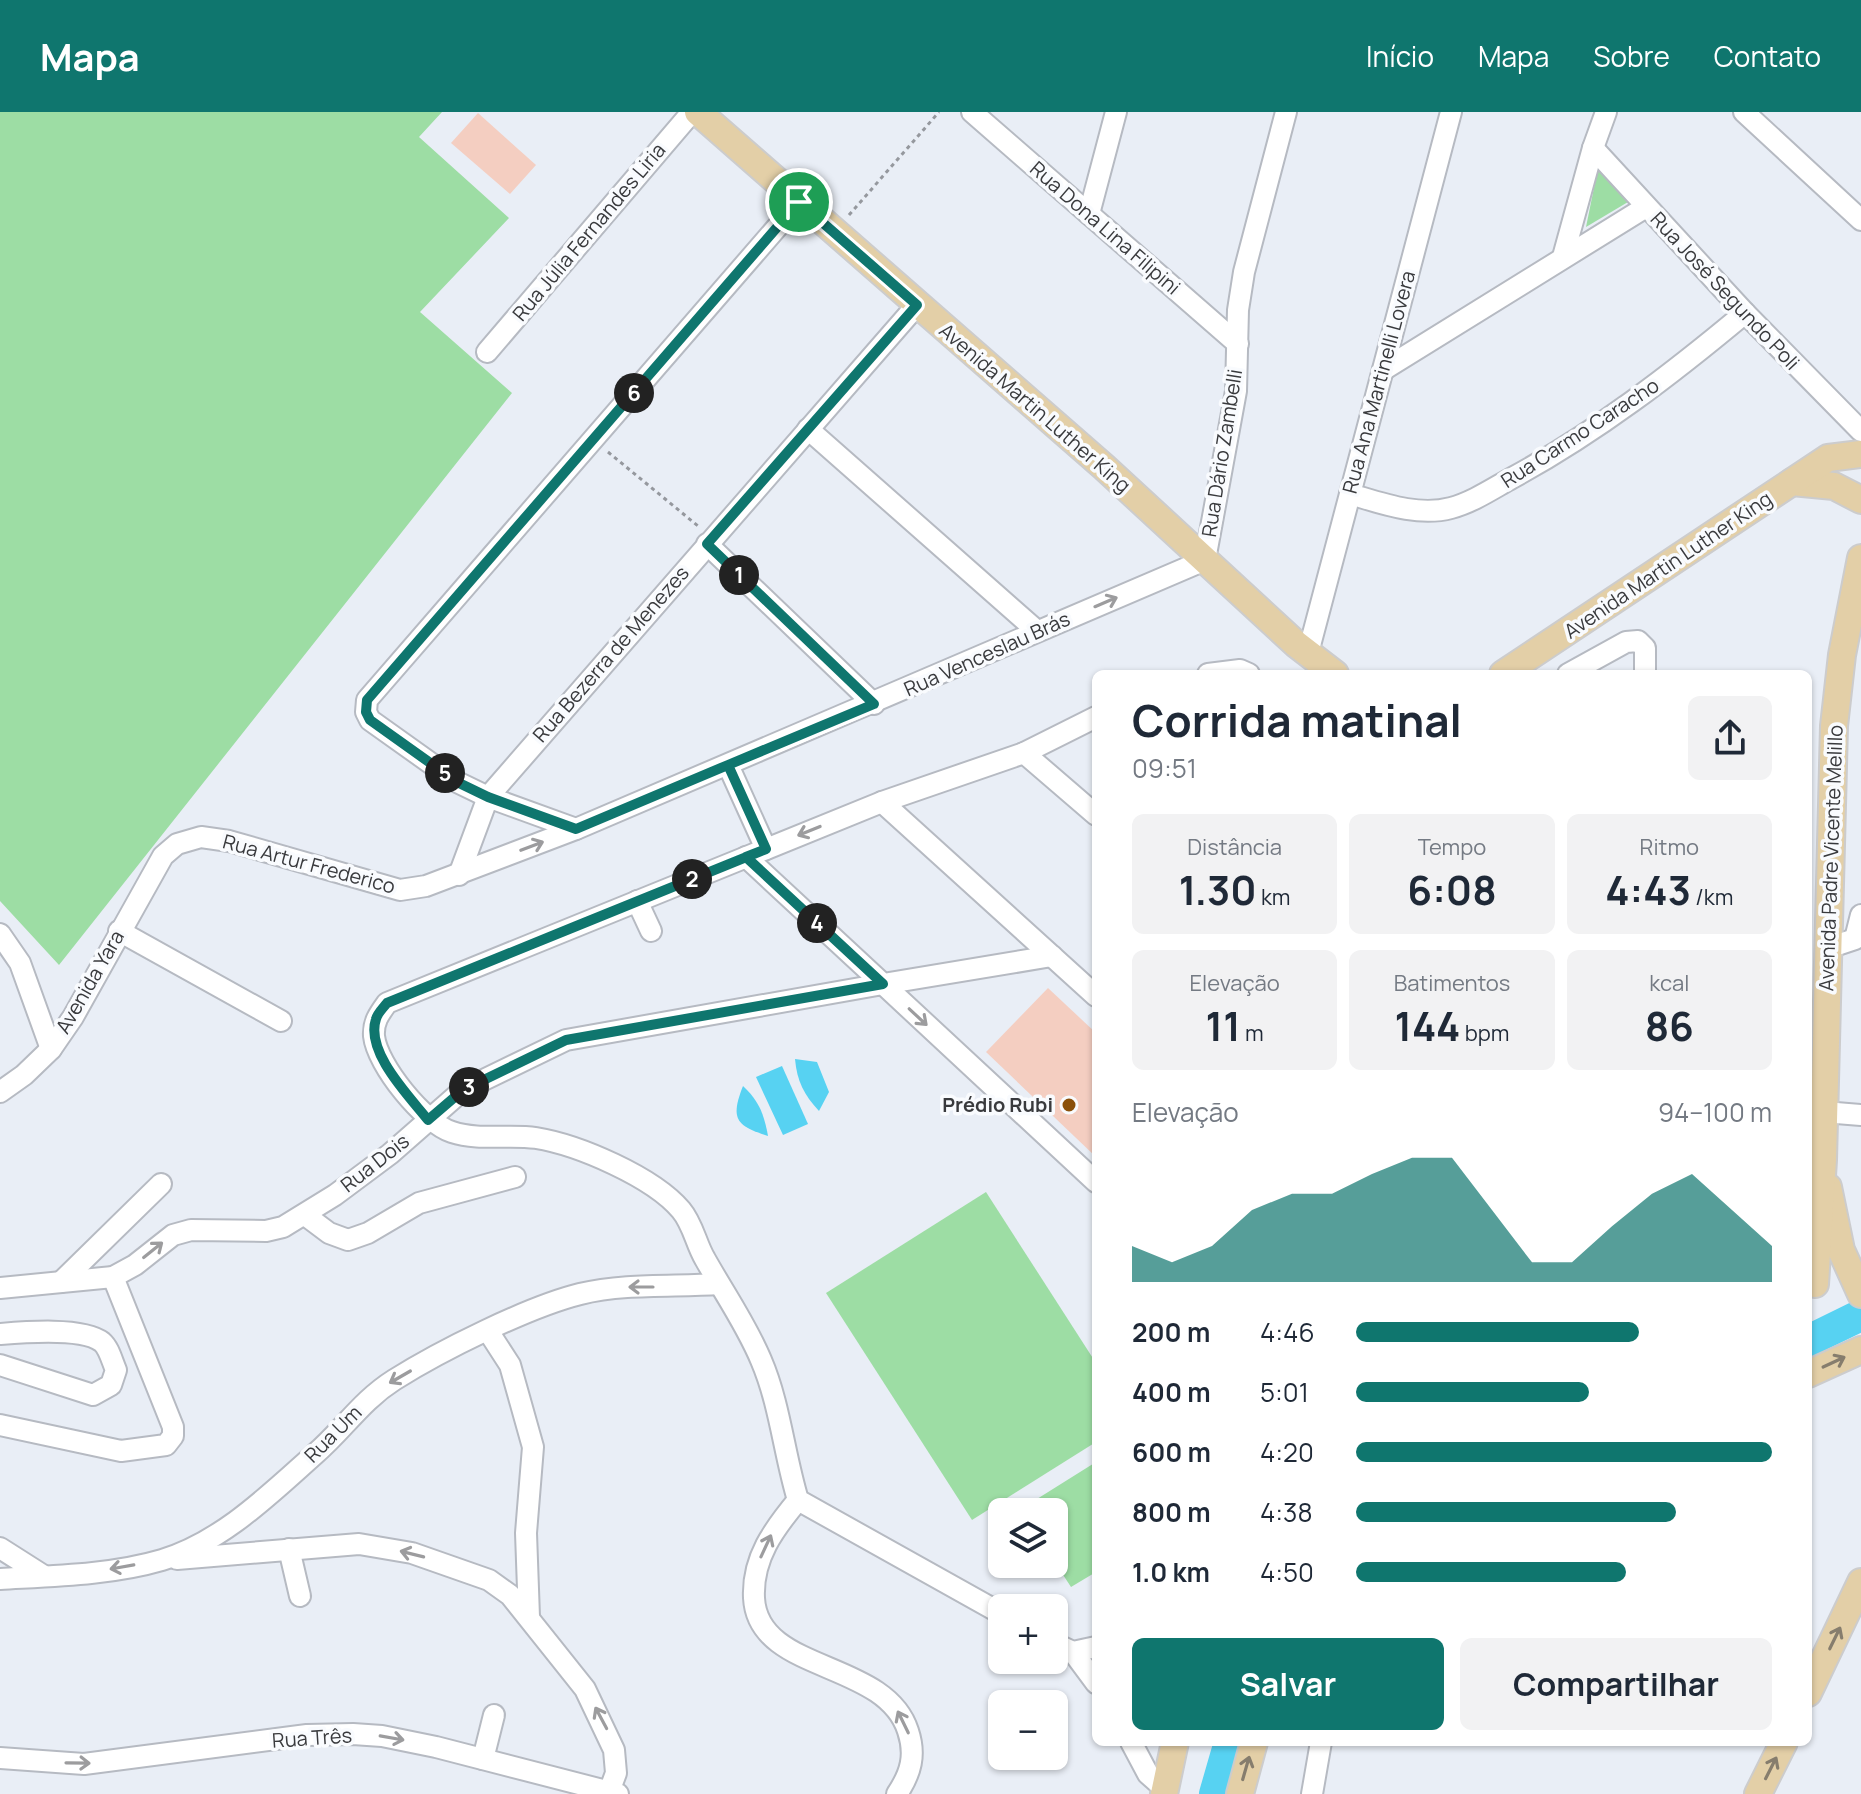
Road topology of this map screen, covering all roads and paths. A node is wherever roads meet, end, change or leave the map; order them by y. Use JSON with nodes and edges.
{"nodes":[{"id":1,"x":695,"y":112,"type":"edge"},
{"id":2,"x":939,"y":112,"type":"edge"},
{"id":3,"x":972,"y":112,"type":"edge"},
{"id":4,"x":1116,"y":112,"type":"edge"},
{"id":5,"x":1286,"y":112,"type":"edge"},
{"id":6,"x":1451,"y":112,"type":"edge"},
{"id":7,"x":1606,"y":112,"type":"edge"},
{"id":8,"x":1744,"y":112,"type":"edge"},
{"id":9,"x":1593,"y":148,"type":"junction"},
{"id":10,"x":799,"y":202,"type":"junction"},
{"id":11,"x":1646,"y":207,"type":"junction"},
{"id":12,"x":1089,"y":214,"type":"junction"},
{"id":13,"x":1861,"y":220,"type":"edge"},
{"id":14,"x":833,"y":232,"type":"junction"},
{"id":15,"x":1563,"y":257,"type":"junction"},
{"id":16,"x":917,"y":305,"type":"junction"},
{"id":17,"x":1745,"y":313,"type":"junction"},
{"id":18,"x":1238,"y":344,"type":"junction"},
{"id":19,"x":487,"y":352,"type":"dead end"},
{"id":20,"x":1383,"y":370,"type":"junction"},
{"id":21,"x":808,"y":429,"type":"junction"},
{"id":22,"x":1861,"y":431,"type":"edge"},
{"id":23,"x":593,"y":439,"type":"junction"},
{"id":24,"x":1861,"y":454,"type":"edge"},
{"id":25,"x":1792,"y":482,"type":"junction"},
{"id":26,"x":1350,"y":494,"type":"junction"},
{"id":27,"x":1861,"y":500,"type":"edge"},
{"id":28,"x":710,"y":541,"type":"junction"},
{"id":29,"x":1861,"y":558,"type":"edge"},
{"id":30,"x":1205,"y":560,"type":"junction"},
{"id":31,"x":1037,"y":631,"type":"junction"},
{"id":32,"x":1308,"y":653,"type":"junction"},
{"id":33,"x":1330,"y":670,"type":"edge"},
{"id":34,"x":1509,"y":670,"type":"edge"},
{"id":35,"x":1575,"y":670,"type":"edge"},
{"id":36,"x":1645,"y":670,"type":"edge"},
{"id":37,"x":874,"y":704,"type":"junction"},
{"id":38,"x":1092,"y":719,"type":"edge"},
{"id":39,"x":1024,"y":753,"type":"junction"},
{"id":40,"x":728,"y":765,"type":"junction"},
{"id":41,"x":488,"y":797,"type":"junction"},
{"id":42,"x":882,"y":802,"type":"junction"},
{"id":43,"x":1092,"y":812,"type":"edge"},
{"id":44,"x":576,"y":829,"type":"junction"},
{"id":45,"x":766,"y":849,"type":"junction"},
{"id":46,"x":163,"y":856,"type":"joint"},
{"id":47,"x":746,"y":857,"type":"junction"},
{"id":48,"x":459,"y":875,"type":"junction"},
{"id":49,"x":637,"y":901,"type":"junction"},
{"id":50,"x":1861,"y":915,"type":"edge"},
{"id":51,"x":119,"y":931,"type":"junction"},
{"id":52,"x":651,"y":931,"type":"dead end"},
{"id":53,"x":0,"y":934,"type":"edge"},
{"id":54,"x":1828,"y":948,"type":"junction"},
{"id":55,"x":1052,"y":956,"type":"junction"},
{"id":56,"x":883,"y":984,"type":"junction"},
{"id":57,"x":1092,"y":992,"type":"edge"},
{"id":58,"x":281,"y":1021,"type":"dead end"},
{"id":59,"x":51,"y":1049,"type":"junction"},
{"id":60,"x":0,"y":1092,"type":"edge"},
{"id":61,"x":1824,"y":1112,"type":"junction"},
{"id":62,"x":1861,"y":1115,"type":"edge"},
{"id":63,"x":428,"y":1120,"type":"junction"},
{"id":64,"x":1823,"y":1160,"type":"junction"},
{"id":65,"x":515,"y":1177,"type":"dead end"},
{"id":66,"x":1092,"y":1178,"type":"edge"},
{"id":67,"x":161,"y":1184,"type":"dead end"},
{"id":68,"x":305,"y":1215,"type":"junction"},
{"id":69,"x":1855,"y":1266,"type":"edge"},
{"id":70,"x":1812,"y":1276,"type":"edge"},
{"id":71,"x":113,"y":1277,"type":"junction"},
{"id":72,"x":61,"y":1282,"type":"junction"},
{"id":73,"x":719,"y":1284,"type":"junction"},
{"id":74,"x":1812,"y":1286,"type":"edge"},
{"id":75,"x":0,"y":1288,"type":"edge"},
{"id":76,"x":1861,"y":1294,"type":"edge"},
{"id":77,"x":488,"y":1331,"type":"junction"},
{"id":78,"x":0,"y":1334,"type":"edge"},
{"id":79,"x":1861,"y":1350,"type":"edge"},
{"id":80,"x":0,"y":1365,"type":"edge"},
{"id":81,"x":1812,"y":1372,"type":"edge"},
{"id":82,"x":0,"y":1425,"type":"edge"},
{"id":83,"x":798,"y":1500,"type":"junction"},
{"id":84,"x":0,"y":1548,"type":"edge"},
{"id":85,"x":289,"y":1549,"type":"junction"},
{"id":86,"x":162,"y":1560,"type":"junction"},
{"id":87,"x":44,"y":1576,"type":"junction"},
{"id":88,"x":0,"y":1579,"type":"edge"},
{"id":89,"x":1861,"y":1582,"type":"edge"},
{"id":90,"x":300,"y":1596,"type":"dead end"},
{"id":91,"x":988,"y":1606,"type":"edge"},
{"id":92,"x":529,"y":1617,"type":"junction"},
{"id":93,"x":1092,"y":1647,"type":"edge"},
{"id":94,"x":1068,"y":1648,"type":"edge"},
{"id":95,"x":1068,"y":1653,"type":"edge"},
{"id":96,"x":1092,"y":1679,"type":"edge"},
{"id":97,"x":1812,"y":1685,"type":"edge"},
{"id":98,"x":494,"y":1715,"type":"dead end"},
{"id":99,"x":1133,"y":1746,"type":"edge"},
{"id":100,"x":1174,"y":1746,"type":"edge"},
{"id":101,"x":1253,"y":1746,"type":"edge"},
{"id":102,"x":1320,"y":1746,"type":"edge"},
{"id":103,"x":1782,"y":1746,"type":"edge"},
{"id":104,"x":0,"y":1758,"type":"edge"},
{"id":105,"x":483,"y":1759,"type":"junction"},
{"id":106,"x":1164,"y":1791,"type":"edge"},
{"id":107,"x":611,"y":1793,"type":"edge"},
{"id":108,"x":897,"y":1794,"type":"edge"},
{"id":109,"x":1240,"y":1794,"type":"edge"},
{"id":110,"x":1312,"y":1794,"type":"edge"},
{"id":111,"x":1758,"y":1794,"type":"edge"}],
"edges":[{"from":1,"to":10,"type":"main road","name":"Avenida Martin Luther King"},
{"from":1,"to":19,"type":"street","name":"Rua Júlia Fernandes Liria"},
{"from":2,"to":14,"type":"path"},
{"from":3,"to":12,"type":"street","name":"Rua Dona Lina Filipini"},
{"from":4,"to":12,"type":"street"},
{"from":5,"to":18,"type":"street","name":"Rua Dário Zambelli"},
{"from":6,"to":20,"type":"street","name":"Rua Ana Martinelli Lovera"},
{"from":7,"to":9,"type":"street"},
{"from":8,"to":13,"type":"street"},
{"from":9,"to":11,"type":"street","name":"Rua José Segundo Poli"},
{"from":9,"to":15,"type":"street"},
{"from":10,"to":14,"type":"main road","name":"Avenida Martin Luther King"},
{"from":10,"to":23,"type":"street"},
{"from":11,"to":15,"type":"street"},
{"from":11,"to":17,"type":"street","name":"Rua José Segundo Poli"},
{"from":12,"to":18,"type":"street","name":"Rua Dona Lina Filipini"},
{"from":14,"to":16,"type":"main road","name":"Avenida Martin Luther King"},
{"from":15,"to":20,"type":"street"},
{"from":16,"to":21,"type":"street","name":"Rua Bezerra de Menezes"},
{"from":16,"to":30,"type":"main road","name":"Avenida Martin Luther King"},
{"from":17,"to":22,"type":"street","name":"Rua José Segundo Poli"},
{"from":17,"to":26,"type":"street","name":"Rua Carmo Caracho"},
{"from":18,"to":30,"type":"street","name":"Rua Dário Zambelli"},
{"from":20,"to":26,"type":"street","name":"Rua Ana Martinelli Lovera"},
{"from":21,"to":28,"type":"street","name":"Rua Bezerra de Menezes"},
{"from":21,"to":31,"type":"street"},
{"from":23,"to":28,"type":"path"},
{"from":23,"to":41,"type":"street"},
{"from":24,"to":25,"type":"main road","name":"Avenida Martin Luther King"},
{"from":25,"to":27,"type":"main road","name":"Avenida Martin Luther King"},
{"from":25,"to":34,"type":"main road","name":"Avenida Martin Luther King"},
{"from":26,"to":32,"type":"street","name":"Rua Ana Martinelli Lovera"},
{"from":28,"to":37,"type":"street"},
{"from":28,"to":41,"type":"street","name":"Rua Bezerra de Menezes"},
{"from":29,"to":54,"type":"main road","name":"Avenida Padre Vicente Melillo"},
{"from":31,"to":30,"type":"street","name":"Rua Venceslau Brás","one_way":true},
{"from":30,"to":32,"type":"main road","name":"Avenida Martin Luther King"},
{"from":31,"to":37,"type":"street","name":"Rua Venceslau Brás"},
{"from":32,"to":33,"type":"main road","name":"Avenida Martin Luther King"},
{"from":35,"to":36,"type":"street"},
{"from":37,"to":40,"type":"street","name":"Rua Venceslau Brás"},
{"from":38,"to":39,"type":"street"},
{"from":39,"to":42,"type":"street"},
{"from":39,"to":43,"type":"street"},
{"from":40,"to":44,"type":"street","name":"Rua Venceslau Brás"},
{"from":40,"to":45,"type":"street"},
{"from":41,"to":44,"type":"street"},
{"from":41,"to":48,"type":"street","name":"Rua Bezerra de Menezes"},
{"from":42,"to":45,"type":"street","one_way":true},
{"from":42,"to":55,"type":"street"},
{"from":48,"to":44,"type":"street","name":"Rua Venceslau Brás","one_way":true},
{"from":45,"to":47,"type":"street"},
{"from":46,"to":48,"type":"street","name":"Rua Artur Frederico"},
{"from":46,"to":51,"type":"street","name":"Avenida Yara"},
{"from":47,"to":49,"type":"street"},
{"from":47,"to":56,"type":"street"},
{"from":49,"to":52,"type":"street"},
{"from":49,"to":63,"type":"street"},
{"from":50,"to":54,"type":"street"},
{"from":51,"to":58,"type":"street"},
{"from":51,"to":59,"type":"street","name":"Avenida Yara"},
{"from":53,"to":59,"type":"street"},
{"from":54,"to":61,"type":"main road","name":"Avenida Padre Vicente Melillo"},
{"from":55,"to":56,"type":"street","name":"Rua Dois"},
{"from":55,"to":57,"type":"street"},
{"from":56,"to":63,"type":"street","name":"Rua Dois"},
{"from":56,"to":66,"type":"street","one_way":true},
{"from":59,"to":60,"type":"street","name":"Avenida Yara"},
{"from":61,"to":62,"type":"street"},
{"from":61,"to":64,"type":"main road","name":"Avenida Padre Vicente Melillo"},
{"from":63,"to":68,"type":"street","name":"Rua Dois"},
{"from":63,"to":73,"type":"street"},
{"from":64,"to":69,"type":"main road","name":"Avenida Padre Vicente Melillo"},
{"from":64,"to":70,"type":"main road","name":"Avenida Padre Vicente Melillo"},
{"from":65,"to":68,"type":"street"},
{"from":67,"to":72,"type":"street"},
{"from":71,"to":68,"type":"street","name":"Rua Dois","one_way":true},
{"from":69,"to":74,"type":"main road"},
{"from":69,"to":76,"type":"main road","name":"Avenida Padre Vicente Melillo"},
{"from":71,"to":72,"type":"street","name":"Rua Dois"},
{"from":71,"to":82,"type":"street"},
{"from":72,"to":75,"type":"street","name":"Rua Dois"},
{"from":73,"to":77,"type":"street","name":"Rua Um","one_way":true},
{"from":73,"to":83,"type":"street"},
{"from":77,"to":86,"type":"street","name":"Rua Um","one_way":true},
{"from":77,"to":92,"type":"street"},
{"from":78,"to":80,"type":"street"},
{"from":81,"to":79,"type":"main road","one_way":true},
{"from":83,"to":91,"type":"street"},
{"from":108,"to":83,"type":"street","one_way":true},
{"from":84,"to":87,"type":"street"},
{"from":85,"to":86,"type":"street"},
{"from":85,"to":90,"type":"street"},
{"from":92,"to":85,"type":"street","one_way":true},
{"from":86,"to":87,"type":"street","name":"Rua Um","one_way":true},
{"from":87,"to":88,"type":"street","name":"Rua Um"},
{"from":97,"to":89,"type":"main road","one_way":true},
{"from":107,"to":92,"type":"street","one_way":true},
{"from":93,"to":94,"type":"street"},
{"from":95,"to":96,"type":"street"},
{"from":98,"to":105,"type":"street"},
{"from":99,"to":106,"type":"street"},
{"from":100,"to":106,"type":"main road"},
{"from":109,"to":101,"type":"main road","one_way":true},
{"from":102,"to":110,"type":"street"},
{"from":111,"to":103,"type":"main road","one_way":true},
{"from":104,"to":105,"type":"street","name":"Rua Três","one_way":true},
{"from":105,"to":107,"type":"street","name":"Rua Três"}]}
